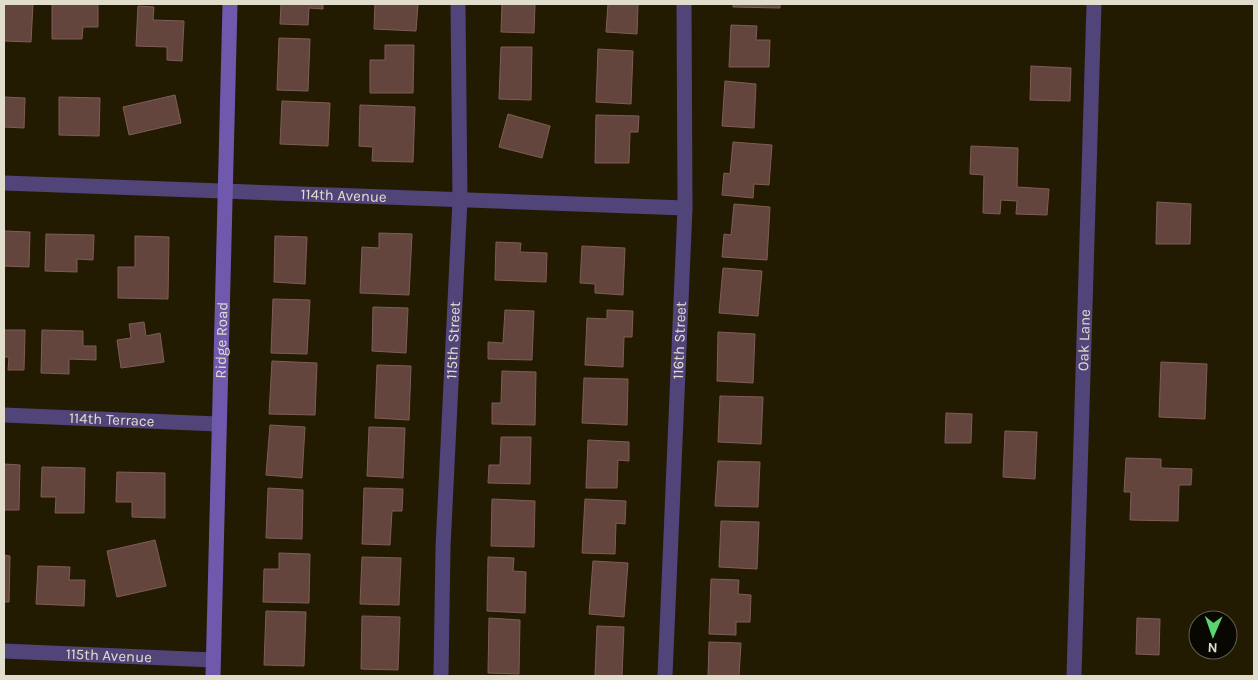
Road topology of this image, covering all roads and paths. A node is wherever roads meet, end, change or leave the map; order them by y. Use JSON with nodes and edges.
{"nodes":[{"id":1,"x":230,"y":4,"type":"edge"},
{"id":2,"x":458,"y":4,"type":"edge"},
{"id":3,"x":684,"y":4,"type":"edge"},
{"id":4,"x":1094,"y":4,"type":"edge"},
{"id":5,"x":4,"y":183,"type":"edge"},
{"id":6,"x":226,"y":190,"type":"junction"},
{"id":7,"x":460,"y":200,"type":"junction"},
{"id":8,"x":684,"y":208,"type":"junction"},
{"id":9,"x":4,"y":415,"type":"edge"},
{"id":10,"x":218,"y":424,"type":"junction"},
{"id":11,"x":4,"y":651,"type":"edge"},
{"id":12,"x":213,"y":660,"type":"junction"},
{"id":13,"x":213,"y":676,"type":"edge"},
{"id":14,"x":441,"y":676,"type":"edge"},
{"id":15,"x":665,"y":676,"type":"edge"},
{"id":16,"x":1074,"y":676,"type":"edge"}],
"edges":[{"from":1,"to":6,"type":"street","name":"Ridge Road"},
{"from":2,"to":7,"type":"street","name":"115th Street"},
{"from":3,"to":8,"type":"street","name":"116th Street"},
{"from":4,"to":16,"type":"street","name":"Oak Lane"},
{"from":5,"to":6,"type":"street","name":"114th Avenue"},
{"from":6,"to":7,"type":"street","name":"114th Avenue"},
{"from":6,"to":10,"type":"street","name":"Ridge Road"},
{"from":7,"to":8,"type":"street","name":"114th Avenue"},
{"from":7,"to":14,"type":"street","name":"115th Street"},
{"from":8,"to":15,"type":"street","name":"116th Street"},
{"from":9,"to":10,"type":"street","name":"114th Terrace"},
{"from":10,"to":12,"type":"street","name":"Ridge Road"},
{"from":11,"to":12,"type":"street","name":"115th Avenue"},
{"from":12,"to":13,"type":"street","name":"Ridge Road"}]}
